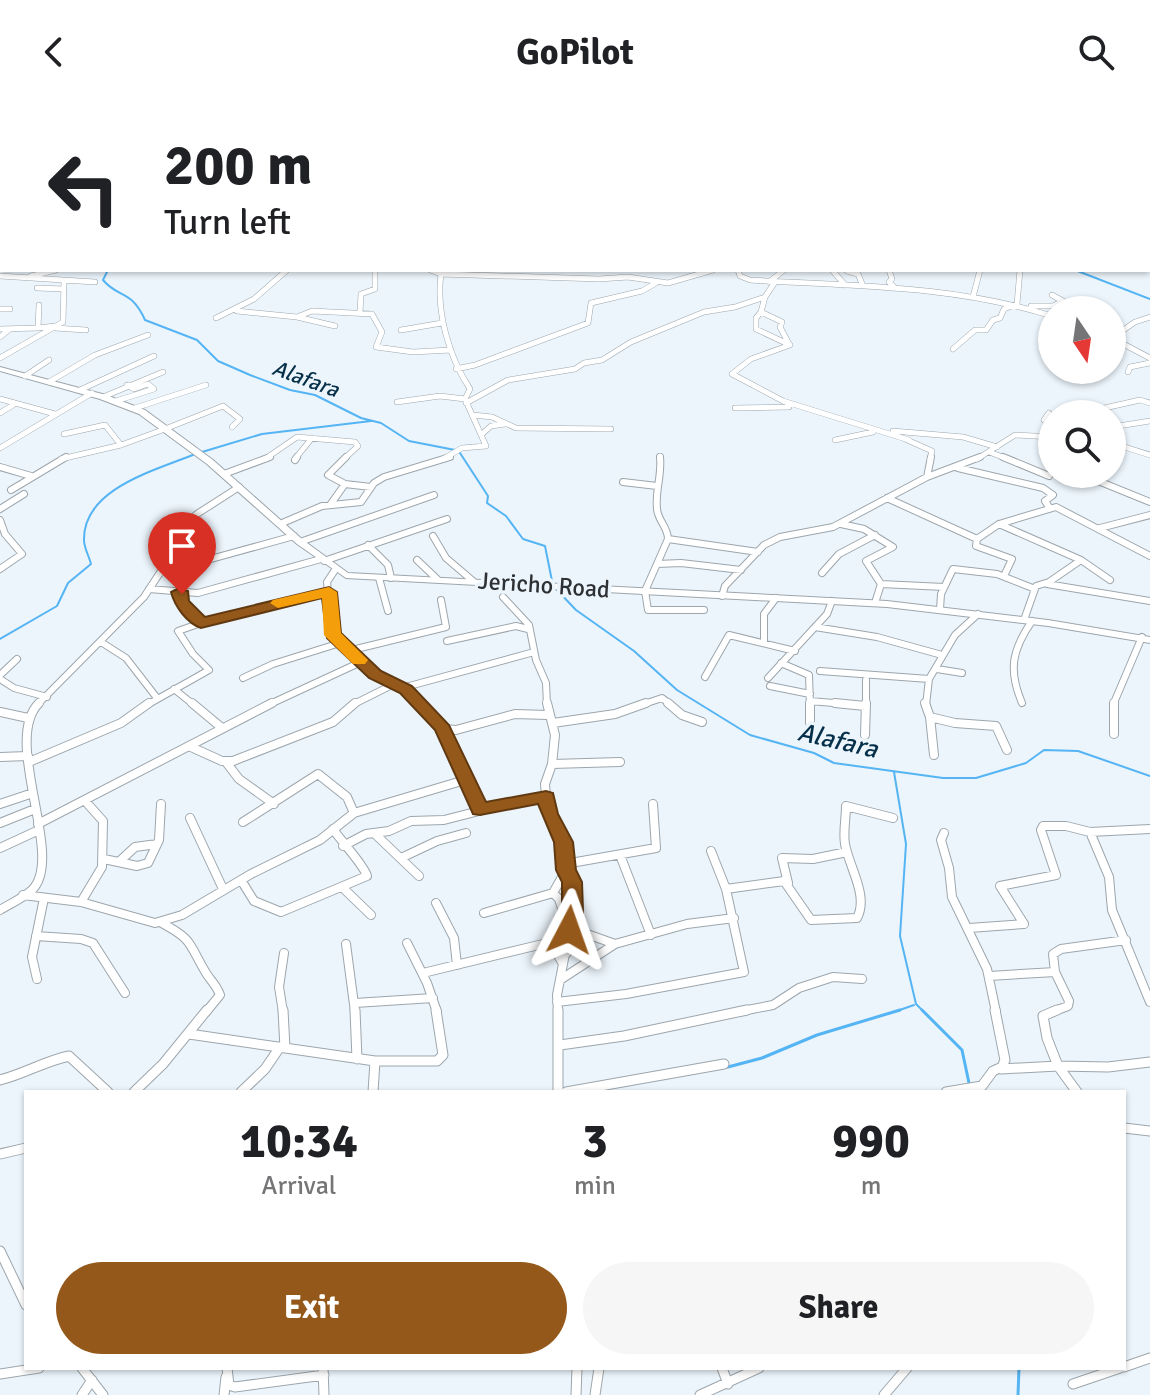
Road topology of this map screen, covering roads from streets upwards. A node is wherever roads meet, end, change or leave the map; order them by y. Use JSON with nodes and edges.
{"nodes":[{"id":1,"x":47,"y":272,"type":"edge"},
{"id":2,"x":285,"y":272,"type":"edge"},
{"id":3,"x":375,"y":272,"type":"edge"},
{"id":4,"x":436,"y":272,"type":"edge"},
{"id":5,"x":609,"y":272,"type":"edge"},
{"id":6,"x":706,"y":272,"type":"edge"},
{"id":7,"x":739,"y":272,"type":"edge"},
{"id":8,"x":782,"y":272,"type":"edge"},
{"id":9,"x":834,"y":272,"type":"edge"},
{"id":10,"x":851,"y":272,"type":"edge"},
{"id":11,"x":890,"y":272,"type":"edge"},
{"id":12,"x":979,"y":272,"type":"edge"},
{"id":13,"x":1020,"y":272,"type":"edge"},
{"id":14,"x":441,"y":274,"type":"junction"},
{"id":15,"x":1,"y":277,"type":"edge"},
{"id":16,"x":26,"y":277,"type":"junction"},
{"id":17,"x":610,"y":277,"type":"junction"},
{"id":18,"x":750,"y":280,"type":"junction"},
{"id":19,"x":64,"y":281,"type":"junction"},
{"id":20,"x":95,"y":282,"type":"dead end"},
{"id":21,"x":772,"y":282,"type":"junction"},
{"id":22,"x":656,"y":283,"type":"junction"},
{"id":23,"x":845,"y":285,"type":"junction"},
{"id":24,"x":863,"y":286,"type":"junction"},
{"id":25,"x":37,"y":288,"type":"dead end"},
{"id":26,"x":64,"y":289,"type":"junction"},
{"id":27,"x":895,"y":289,"type":"junction"},
{"id":28,"x":1052,"y":295,"type":"dead end"},
{"id":29,"x":762,"y":297,"type":"junction"},
{"id":30,"x":973,"y":297,"type":"junction"},
{"id":31,"x":1017,"y":304,"type":"junction"},
{"id":32,"x":39,"y":305,"type":"dead end"},
{"id":33,"x":1029,"y":307,"type":"junction"},
{"id":34,"x":0,"y":309,"type":"edge"},
{"id":35,"x":10,"y":309,"type":"dead end"},
{"id":36,"x":237,"y":311,"type":"junction"},
{"id":37,"x":1038,"y":311,"type":"edge"},
{"id":38,"x":360,"y":312,"type":"junction"},
{"id":39,"x":761,"y":312,"type":"junction"},
{"id":40,"x":297,"y":317,"type":"junction"},
{"id":41,"x":1150,"y":317,"type":"edge"},
{"id":42,"x":216,"y":318,"type":"dead end"},
{"id":43,"x":442,"y":323,"type":"junction"},
{"id":44,"x":335,"y":326,"type":"dead end"},
{"id":45,"x":56,"y":327,"type":"junction"},
{"id":46,"x":38,"y":328,"type":"junction"},
{"id":47,"x":0,"y":329,"type":"edge"},
{"id":48,"x":10,"y":329,"type":"junction"},
{"id":49,"x":86,"y":330,"type":"dead end"},
{"id":50,"x":401,"y":330,"type":"dead end"},
{"id":51,"x":148,"y":335,"type":"dead end"},
{"id":52,"x":0,"y":337,"type":"edge"},
{"id":53,"x":790,"y":345,"type":"junction"},
{"id":54,"x":953,"y":349,"type":"dead end"},
{"id":55,"x":451,"y":350,"type":"junction"},
{"id":56,"x":154,"y":356,"type":"dead end"},
{"id":57,"x":0,"y":358,"type":"edge"},
{"id":58,"x":1150,"y":358,"type":"edge"},
{"id":59,"x":49,"y":360,"type":"dead end"},
{"id":60,"x":0,"y":369,"type":"edge"},
{"id":61,"x":456,"y":369,"type":"junction"},
{"id":62,"x":163,"y":372,"type":"dead end"},
{"id":63,"x":1128,"y":372,"type":"dead end"},
{"id":64,"x":25,"y":376,"type":"junction"},
{"id":65,"x":49,"y":382,"type":"junction"},
{"id":66,"x":127,"y":385,"type":"junction"},
{"id":67,"x":206,"y":385,"type":"dead end"},
{"id":68,"x":80,"y":390,"type":"junction"},
{"id":69,"x":92,"y":393,"type":"junction"},
{"id":70,"x":103,"y":397,"type":"junction"},
{"id":71,"x":0,"y":399,"type":"edge"},
{"id":72,"x":116,"y":401,"type":"junction"},
{"id":73,"x":466,"y":401,"type":"junction"},
{"id":74,"x":397,"y":402,"type":"dead end"},
{"id":75,"x":1126,"y":403,"type":"edge"},
{"id":76,"x":1150,"y":403,"type":"edge"},
{"id":77,"x":13,"y":405,"type":"junction"},
{"id":78,"x":799,"y":407,"type":"junction"},
{"id":79,"x":135,"y":408,"type":"junction"},
{"id":80,"x":735,"y":408,"type":"dead end"},
{"id":81,"x":0,"y":413,"type":"edge"},
{"id":82,"x":56,"y":415,"type":"junction"},
{"id":83,"x":473,"y":415,"type":"junction"},
{"id":84,"x":1150,"y":421,"type":"edge"},
{"id":85,"x":507,"y":424,"type":"junction"},
{"id":86,"x":1126,"y":425,"type":"edge"},
{"id":87,"x":232,"y":427,"type":"dead end"},
{"id":88,"x":165,"y":429,"type":"junction"},
{"id":89,"x":611,"y":429,"type":"dead end"},
{"id":90,"x":871,"y":429,"type":"junction"},
{"id":91,"x":64,"y":434,"type":"dead end"},
{"id":92,"x":482,"y":434,"type":"junction"},
{"id":93,"x":1038,"y":437,"type":"edge"},
{"id":94,"x":312,"y":438,"type":"junction"},
{"id":95,"x":835,"y":440,"type":"dead end"},
{"id":96,"x":909,"y":440,"type":"junction"},
{"id":97,"x":121,"y":445,"type":"junction"},
{"id":98,"x":997,"y":447,"type":"junction"},
{"id":99,"x":1126,"y":447,"type":"edge"},
{"id":100,"x":0,"y":448,"type":"edge"},
{"id":101,"x":989,"y":452,"type":"junction"},
{"id":102,"x":1150,"y":455,"type":"edge"},
{"id":103,"x":660,"y":456,"type":"dead end"},
{"id":104,"x":295,"y":460,"type":"dead end"},
{"id":105,"x":0,"y":467,"type":"edge"},
{"id":106,"x":958,"y":468,"type":"junction"},
{"id":107,"x":1038,"y":472,"type":"edge"},
{"id":108,"x":224,"y":474,"type":"junction"},
{"id":109,"x":31,"y":476,"type":"junction"},
{"id":110,"x":927,"y":477,"type":"junction"},
{"id":111,"x":623,"y":482,"type":"dead end"},
{"id":112,"x":345,"y":484,"type":"junction"},
{"id":113,"x":657,"y":486,"type":"junction"},
{"id":114,"x":239,"y":487,"type":"junction"},
{"id":115,"x":371,"y":487,"type":"junction"},
{"id":116,"x":1120,"y":488,"type":"edge"},
{"id":117,"x":11,"y":490,"type":"dead end"},
{"id":118,"x":24,"y":494,"type":"dead end"},
{"id":119,"x":434,"y":495,"type":"dead end"},
{"id":120,"x":887,"y":498,"type":"junction"},
{"id":121,"x":1150,"y":502,"type":"edge"},
{"id":122,"x":330,"y":505,"type":"junction"},
{"id":123,"x":1049,"y":507,"type":"junction"},
{"id":124,"x":0,"y":513,"type":"edge"},
{"id":125,"x":1150,"y":515,"type":"edge"},
{"id":126,"x":447,"y":519,"type":"dead end"},
{"id":127,"x":280,"y":524,"type":"junction"},
{"id":128,"x":838,"y":524,"type":"junction"},
{"id":129,"x":999,"y":524,"type":"junction"},
{"id":130,"x":1100,"y":528,"type":"junction"},
{"id":131,"x":875,"y":535,"type":"junction"},
{"id":132,"x":433,"y":536,"type":"dead end"},
{"id":133,"x":297,"y":539,"type":"junction"},
{"id":134,"x":668,"y":539,"type":"junction"},
{"id":135,"x":977,"y":539,"type":"junction"},
{"id":136,"x":368,"y":545,"type":"junction"},
{"id":137,"x":758,"y":552,"type":"junction"},
{"id":138,"x":1148,"y":554,"type":"edge"},
{"id":139,"x":322,"y":560,"type":"junction"},
{"id":140,"x":417,"y":560,"type":"dead end"},
{"id":141,"x":1081,"y":560,"type":"junction"},
{"id":142,"x":657,"y":564,"type":"junction"},
{"id":143,"x":0,"y":569,"type":"edge"},
{"id":144,"x":335,"y":570,"type":"junction"},
{"id":145,"x":741,"y":570,"type":"junction"},
{"id":146,"x":160,"y":573,"type":"junction"},
{"id":147,"x":822,"y":573,"type":"dead end"},
{"id":148,"x":1004,"y":576,"type":"junction"},
{"id":149,"x":379,"y":578,"type":"junction"},
{"id":150,"x":391,"y":578,"type":"junction"},
{"id":151,"x":437,"y":579,"type":"junction"},
{"id":152,"x":1110,"y":580,"type":"dead end"},
{"id":153,"x":473,"y":581,"type":"junction"},
{"id":154,"x":881,"y":584,"type":"junction"},
{"id":155,"x":1045,"y":584,"type":"junction"},
{"id":156,"x":149,"y":589,"type":"junction"},
{"id":157,"x":941,"y":589,"type":"junction"},
{"id":158,"x":1035,"y":589,"type":"junction"},
{"id":159,"x":645,"y":591,"type":"junction"},
{"id":160,"x":179,"y":592,"type":"junction"},
{"id":161,"x":329,"y":592,"type":"junction"},
{"id":162,"x":722,"y":596,"type":"junction"},
{"id":163,"x":503,"y":597,"type":"dead end"},
{"id":164,"x":776,"y":598,"type":"junction"},
{"id":165,"x":441,"y":600,"type":"dead end"},
{"id":166,"x":832,"y":601,"type":"junction"},
{"id":167,"x":1150,"y":601,"type":"edge"},
{"id":168,"x":875,"y":603,"type":"junction"},
{"id":169,"x":940,"y":609,"type":"junction"},
{"id":170,"x":704,"y":610,"type":"dead end"},
{"id":171,"x":388,"y":611,"type":"dead end"},
{"id":172,"x":978,"y":614,"type":"junction"},
{"id":173,"x":1028,"y":620,"type":"junction"},
{"id":174,"x":201,"y":623,"type":"junction"},
{"id":175,"x":815,"y":627,"type":"junction"},
{"id":176,"x":528,"y":629,"type":"junction"},
{"id":177,"x":1146,"y":638,"type":"edge"},
{"id":178,"x":447,"y":641,"type":"dead end"},
{"id":179,"x":101,"y":642,"type":"junction"},
{"id":180,"x":764,"y":642,"type":"junction"},
{"id":181,"x":340,"y":643,"type":"junction"},
{"id":182,"x":348,"y":651,"type":"junction"},
{"id":183,"x":795,"y":651,"type":"junction"},
{"id":184,"x":534,"y":652,"type":"junction"},
{"id":185,"x":942,"y":655,"type":"junction"},
{"id":186,"x":17,"y":659,"type":"dead end"},
{"id":187,"x":361,"y":662,"type":"junction"},
{"id":188,"x":781,"y":663,"type":"junction"},
{"id":189,"x":937,"y":669,"type":"junction"},
{"id":190,"x":820,"y":671,"type":"dead end"},
{"id":191,"x":962,"y":673,"type":"dead end"},
{"id":192,"x":0,"y":677,"type":"edge"},
{"id":193,"x":705,"y":677,"type":"dead end"},
{"id":194,"x":243,"y":678,"type":"dead end"},
{"id":195,"x":929,"y":679,"type":"junction"},
{"id":196,"x":866,"y":680,"type":"dead end"},
{"id":197,"x":394,"y":684,"type":"junction"},
{"id":198,"x":402,"y":688,"type":"junction"},
{"id":199,"x":174,"y":689,"type":"junction"},
{"id":200,"x":47,"y":697,"type":"junction"},
{"id":201,"x":810,"y":697,"type":"junction"},
{"id":202,"x":157,"y":698,"type":"junction"},
{"id":203,"x":1022,"y":703,"type":"dead end"},
{"id":204,"x":865,"y":706,"type":"junction"},
{"id":205,"x":0,"y":712,"type":"edge"},
{"id":206,"x":548,"y":715,"type":"junction"},
{"id":207,"x":930,"y":717,"type":"junction"},
{"id":208,"x":28,"y":718,"type":"junction"},
{"id":209,"x":702,"y":722,"type":"dead end"},
{"id":210,"x":553,"y":723,"type":"junction"},
{"id":211,"x":810,"y":723,"type":"dead end"},
{"id":212,"x":222,"y":728,"type":"junction"},
{"id":213,"x":443,"y":728,"type":"junction"},
{"id":214,"x":1114,"y":734,"type":"dead end"},
{"id":215,"x":865,"y":735,"type":"dead end"},
{"id":216,"x":191,"y":747,"type":"junction"},
{"id":217,"x":1007,"y":750,"type":"dead end"},
{"id":218,"x":934,"y":755,"type":"dead end"},
{"id":219,"x":0,"y":757,"type":"edge"},
{"id":220,"x":28,"y":759,"type":"junction"},
{"id":221,"x":226,"y":762,"type":"junction"},
{"id":222,"x":620,"y":762,"type":"dead end"},
{"id":223,"x":552,"y":764,"type":"junction"},
{"id":224,"x":465,"y":780,"type":"junction"},
{"id":225,"x":33,"y":793,"type":"junction"},
{"id":226,"x":546,"y":797,"type":"junction"},
{"id":227,"x":86,"y":802,"type":"junction"},
{"id":228,"x":0,"y":804,"type":"edge"},
{"id":229,"x":161,"y":804,"type":"dead end"},
{"id":230,"x":274,"y":804,"type":"junction"},
{"id":231,"x":653,"y":804,"type":"dead end"},
{"id":232,"x":35,"y":809,"type":"junction"},
{"id":233,"x":483,"y":810,"type":"junction"},
{"id":234,"x":354,"y":813,"type":"junction"},
{"id":235,"x":190,"y":818,"type":"dead end"},
{"id":236,"x":893,"y":818,"type":"dead end"},
{"id":237,"x":243,"y":822,"type":"dead end"},
{"id":238,"x":0,"y":823,"type":"edge"},
{"id":239,"x":38,"y":827,"type":"junction"},
{"id":240,"x":333,"y":829,"type":"junction"},
{"id":241,"x":1150,"y":829,"type":"edge"},
{"id":242,"x":1090,"y":832,"type":"junction"},
{"id":243,"x":466,"y":833,"type":"dead end"},
{"id":244,"x":944,"y":833,"type":"dead end"},
{"id":245,"x":375,"y":834,"type":"junction"},
{"id":246,"x":324,"y":838,"type":"junction"},
{"id":247,"x":340,"y":842,"type":"junction"},
{"id":248,"x":157,"y":844,"type":"junction"},
{"id":249,"x":0,"y":848,"type":"edge"},
{"id":250,"x":711,"y":851,"type":"dead end"},
{"id":251,"x":847,"y":852,"type":"junction"},
{"id":252,"x":620,"y":855,"type":"junction"},
{"id":253,"x":401,"y":858,"type":"junction"},
{"id":254,"x":104,"y":859,"type":"junction"},
{"id":255,"x":121,"y":860,"type":"junction"},
{"id":256,"x":566,"y":867,"type":"junction"},
{"id":257,"x":419,"y":876,"type":"dead end"},
{"id":258,"x":241,"y":880,"type":"junction"},
{"id":259,"x":788,"y":883,"type":"junction"},
{"id":260,"x":342,"y":887,"type":"junction"},
{"id":261,"x":223,"y":889,"type":"junction"},
{"id":262,"x":726,"y":889,"type":"junction"},
{"id":263,"x":553,"y":893,"type":"junction"},
{"id":264,"x":23,"y":895,"type":"junction"},
{"id":265,"x":44,"y":898,"type":"junction"},
{"id":266,"x":81,"y":902,"type":"junction"},
{"id":267,"x":436,"y":903,"type":"dead end"},
{"id":268,"x":0,"y":910,"type":"edge"},
{"id":269,"x":484,"y":913,"type":"dead end"},
{"id":270,"x":371,"y":915,"type":"dead end"},
{"id":271,"x":734,"y":918,"type":"junction"},
{"id":272,"x":160,"y":922,"type":"junction"},
{"id":273,"x":969,"y":928,"type":"junction"},
{"id":274,"x":569,"y":930,"type":"junction"},
{"id":275,"x":651,"y":935,"type":"junction"},
{"id":276,"x":36,"y":936,"type":"junction"},
{"id":277,"x":1126,"y":940,"type":"junction"},
{"id":278,"x":568,"y":942,"type":"junction"},
{"id":279,"x":407,"y":943,"type":"dead end"},
{"id":280,"x":346,"y":944,"type":"dead end"},
{"id":281,"x":615,"y":944,"type":"junction"},
{"id":282,"x":552,"y":945,"type":"junction"},
{"id":283,"x":457,"y":952,"type":"junction"},
{"id":284,"x":284,"y":953,"type":"dead end"},
{"id":285,"x":565,"y":959,"type":"junction"},
{"id":286,"x":474,"y":961,"type":"junction"},
{"id":287,"x":457,"y":965,"type":"junction"},
{"id":288,"x":1055,"y":972,"type":"junction"},
{"id":289,"x":423,"y":973,"type":"junction"},
{"id":290,"x":989,"y":976,"type":"junction"},
{"id":291,"x":37,"y":979,"type":"dead end"},
{"id":292,"x":862,"y":979,"type":"dead end"},
{"id":293,"x":560,"y":980,"type":"junction"},
{"id":294,"x":1148,"y":989,"type":"edge"},
{"id":295,"x":125,"y":993,"type":"dead end"},
{"id":296,"x":433,"y":998,"type":"junction"},
{"id":297,"x":557,"y":1002,"type":"junction"},
{"id":298,"x":1150,"y":1002,"type":"edge"},
{"id":299,"x":355,"y":1003,"type":"junction"},
{"id":300,"x":189,"y":1034,"type":"junction"},
{"id":301,"x":560,"y":1045,"type":"junction"},
{"id":302,"x":282,"y":1048,"type":"junction"},
{"id":303,"x":357,"y":1059,"type":"junction"},
{"id":304,"x":375,"y":1061,"type":"junction"},
{"id":305,"x":1150,"y":1062,"type":"edge"},
{"id":306,"x":724,"y":1064,"type":"dead end"},
{"id":307,"x":1058,"y":1066,"type":"junction"},
{"id":308,"x":996,"y":1069,"type":"junction"},
{"id":309,"x":0,"y":1080,"type":"edge"},
{"id":310,"x":975,"y":1089,"type":"edge"},
{"id":311,"x":106,"y":1090,"type":"edge"},
{"id":312,"x":136,"y":1090,"type":"edge"},
{"id":313,"x":243,"y":1090,"type":"edge"},
{"id":314,"x":373,"y":1090,"type":"edge"},
{"id":315,"x":558,"y":1090,"type":"edge"},
{"id":316,"x":577,"y":1090,"type":"edge"},
{"id":317,"x":1076,"y":1090,"type":"edge"},
{"id":318,"x":1126,"y":1128,"type":"edge"},
{"id":319,"x":1150,"y":1131,"type":"edge"},
{"id":320,"x":24,"y":1148,"type":"edge"},
{"id":321,"x":0,"y":1154,"type":"edge"},
{"id":322,"x":0,"y":1251,"type":"edge"},
{"id":323,"x":24,"y":1301,"type":"edge"},
{"id":324,"x":1150,"y":1358,"type":"edge"},
{"id":325,"x":1126,"y":1366,"type":"edge"},
{"id":326,"x":26,"y":1370,"type":"edge"},
{"id":327,"x":84,"y":1370,"type":"edge"},
{"id":328,"x":577,"y":1370,"type":"edge"},
{"id":329,"x":599,"y":1370,"type":"edge"},
{"id":330,"x":756,"y":1370,"type":"edge"},
{"id":331,"x":905,"y":1370,"type":"edge"},
{"id":332,"x":1113,"y":1370,"type":"edge"},
{"id":333,"x":323,"y":1371,"type":"edge"},
{"id":334,"x":226,"y":1372,"type":"edge"},
{"id":335,"x":0,"y":1374,"type":"edge"},
{"id":336,"x":92,"y":1380,"type":"junction"},
{"id":337,"x":1073,"y":1384,"type":"dead end"},
{"id":338,"x":728,"y":1389,"type":"edge"},
{"id":339,"x":82,"y":1395,"type":"edge"},
{"id":340,"x":103,"y":1395,"type":"edge"},
{"id":341,"x":224,"y":1395,"type":"edge"},
{"id":342,"x":324,"y":1395,"type":"edge"},
{"id":343,"x":576,"y":1395,"type":"edge"},
{"id":344,"x":595,"y":1395,"type":"edge"},
{"id":345,"x":700,"y":1395,"type":"edge"},
{"id":346,"x":884,"y":1395,"type":"edge"}],
"edges":[{"from":1,"to":16,"type":"street"},
{"from":2,"to":36,"type":"street"},
{"from":3,"to":38,"type":"street"},
{"from":4,"to":14,"type":"street"},
{"from":5,"to":17,"type":"street"},
{"from":6,"to":22,"type":"street"},
{"from":7,"to":18,"type":"street"},
{"from":8,"to":21,"type":"street"},
{"from":9,"to":23,"type":"street"},
{"from":10,"to":24,"type":"street"},
{"from":11,"to":27,"type":"street"},
{"from":12,"to":30,"type":"street"},
{"from":13,"to":31,"type":"street"},
{"from":14,"to":17,"type":"street"},
{"from":14,"to":43,"type":"street"},
{"from":15,"to":16,"type":"street"},
{"from":16,"to":19,"type":"street"},
{"from":17,"to":22,"type":"street"},
{"from":18,"to":21,"type":"street"},
{"from":18,"to":29,"type":"street"},
{"from":19,"to":20,"type":"street"},
{"from":19,"to":26,"type":"street"},
{"from":21,"to":23,"type":"street"},
{"from":21,"to":29,"type":"street"},
{"from":22,"to":61,"type":"street"},
{"from":23,"to":24,"type":"street"},
{"from":24,"to":27,"type":"street"},
{"from":25,"to":26,"type":"street"},
{"from":26,"to":45,"type":"street"},
{"from":27,"to":30,"type":"street"},
{"from":28,"to":33,"type":"street"},
{"from":29,"to":39,"type":"street"},
{"from":29,"to":73,"type":"street"},
{"from":30,"to":31,"type":"street"},
{"from":31,"to":33,"type":"street"},
{"from":31,"to":54,"type":"street"},
{"from":32,"to":46,"type":"street"},
{"from":33,"to":37,"type":"street"},
{"from":34,"to":35,"type":"street"},
{"from":36,"to":40,"type":"street"},
{"from":36,"to":42,"type":"street"},
{"from":38,"to":40,"type":"street"},
{"from":38,"to":55,"type":"street"},
{"from":39,"to":53,"type":"street"},
{"from":39,"to":53,"type":"street"},
{"from":40,"to":44,"type":"street"},
{"from":41,"to":58,"type":"street"},
{"from":43,"to":50,"type":"street"},
{"from":43,"to":55,"type":"street"},
{"from":45,"to":46,"type":"street"},
{"from":45,"to":49,"type":"street"},
{"from":45,"to":57,"type":"street"},
{"from":46,"to":48,"type":"street"},
{"from":47,"to":48,"type":"street"},
{"from":48,"to":52,"type":"street"},
{"from":51,"to":65,"type":"street"},
{"from":53,"to":78,"type":"street"},
{"from":55,"to":61,"type":"street"},
{"from":56,"to":68,"type":"street"},
{"from":58,"to":63,"type":"street"},
{"from":59,"to":64,"type":"street"},
{"from":60,"to":64,"type":"street","name":"Jericho Road"},
{"from":61,"to":73,"type":"street"},
{"from":62,"to":66,"type":"street"},
{"from":64,"to":65,"type":"street","name":"Jericho Road"},
{"from":65,"to":68,"type":"street","name":"Jericho Road"},
{"from":66,"to":70,"type":"street"},
{"from":66,"to":72,"type":"street"},
{"from":67,"to":79,"type":"street"},
{"from":68,"to":69,"type":"street","name":"Jericho Road"},
{"from":69,"to":70,"type":"street","name":"Jericho Road"},
{"from":69,"to":82,"type":"street"},
{"from":70,"to":72,"type":"street","name":"Jericho Road"},
{"from":71,"to":77,"type":"street"},
{"from":72,"to":79,"type":"street","name":"Jericho Road"},
{"from":73,"to":74,"type":"street"},
{"from":73,"to":83,"type":"street"},
{"from":75,"to":76,"type":"street"},
{"from":77,"to":81,"type":"street"},
{"from":77,"to":82,"type":"street"},
{"from":78,"to":80,"type":"street"},
{"from":78,"to":90,"type":"street"},
{"from":79,"to":88,"type":"street","name":"Jericho Road"},
{"from":82,"to":100,"type":"street"},
{"from":83,"to":85,"type":"street"},
{"from":83,"to":92,"type":"street"},
{"from":84,"to":86,"type":"street"},
{"from":85,"to":89,"type":"street"},
{"from":85,"to":92,"type":"street"},
{"from":87,"to":88,"type":"street"},
{"from":88,"to":97,"type":"street"},
{"from":88,"to":108,"type":"street","name":"Jericho Road"},
{"from":90,"to":96,"type":"street"},
{"from":90,"to":98,"type":"street"},
{"from":91,"to":97,"type":"street"},
{"from":92,"to":115,"type":"street"},
{"from":93,"to":98,"type":"street"},
{"from":94,"to":104,"type":"street"},
{"from":94,"to":108,"type":"street"},
{"from":94,"to":112,"type":"street"},
{"from":95,"to":96,"type":"street"},
{"from":96,"to":110,"type":"street"},
{"from":97,"to":109,"type":"street"},
{"from":98,"to":101,"type":"street"},
{"from":99,"to":102,"type":"street"},
{"from":101,"to":106,"type":"street"},
{"from":101,"to":107,"type":"street"},
{"from":103,"to":113,"type":"street"},
{"from":105,"to":109,"type":"street"},
{"from":106,"to":110,"type":"street"},
{"from":106,"to":123,"type":"street"},
{"from":108,"to":114,"type":"street","name":"Jericho Road"},
{"from":109,"to":117,"type":"street"},
{"from":110,"to":120,"type":"street"},
{"from":111,"to":113,"type":"street"},
{"from":112,"to":115,"type":"street"},
{"from":112,"to":122,"type":"street"},
{"from":113,"to":134,"type":"street"},
{"from":114,"to":127,"type":"street","name":"Jericho Road"},
{"from":114,"to":146,"type":"street"},
{"from":115,"to":122,"type":"street"},
{"from":116,"to":121,"type":"street"},
{"from":118,"to":124,"type":"street"},
{"from":119,"to":133,"type":"street"},
{"from":120,"to":128,"type":"street"},
{"from":120,"to":135,"type":"street"},
{"from":122,"to":127,"type":"street"},
{"from":123,"to":129,"type":"street"},
{"from":123,"to":130,"type":"street"},
{"from":124,"to":143,"type":"street"},
{"from":125,"to":130,"type":"street"},
{"from":126,"to":136,"type":"street"},
{"from":127,"to":133,"type":"street","name":"Jericho Road"},
{"from":128,"to":131,"type":"street"},
{"from":128,"to":137,"type":"street"},
{"from":129,"to":135,"type":"street"},
{"from":129,"to":141,"type":"street"},
{"from":130,"to":138,"type":"street"},
{"from":131,"to":147,"type":"street"},
{"from":131,"to":154,"type":"street"},
{"from":132,"to":153,"type":"street"},
{"from":133,"to":139,"type":"street","name":"Jericho Road"},
{"from":133,"to":146,"type":"street"},
{"from":134,"to":137,"type":"street"},
{"from":134,"to":142,"type":"street"},
{"from":135,"to":148,"type":"street"},
{"from":136,"to":139,"type":"street"},
{"from":136,"to":150,"type":"street"},
{"from":137,"to":145,"type":"street"},
{"from":139,"to":144,"type":"street","name":"Jericho Road"},
{"from":139,"to":160,"type":"street"},
{"from":140,"to":151,"type":"street"},
{"from":141,"to":152,"type":"street"},
{"from":141,"to":155,"type":"street"},
{"from":142,"to":145,"type":"street"},
{"from":142,"to":159,"type":"street"},
{"from":144,"to":149,"type":"street","name":"Jericho Road"},
{"from":144,"to":161,"type":"street"},
{"from":145,"to":162,"type":"street"},
{"from":146,"to":156,"type":"street"},
{"from":148,"to":157,"type":"street"},
{"from":148,"to":158,"type":"street"},
{"from":149,"to":150,"type":"street","name":"Jericho Road"},
{"from":149,"to":171,"type":"street"},
{"from":150,"to":151,"type":"street","name":"Jericho Road"},
{"from":151,"to":153,"type":"street","name":"Jericho Road"},
{"from":153,"to":159,"type":"street","name":"Jericho Road"},
{"from":154,"to":157,"type":"street"},
{"from":154,"to":168,"type":"street"},
{"from":155,"to":158,"type":"street"},
{"from":155,"to":167,"type":"street"},
{"from":156,"to":160,"type":"street"},
{"from":156,"to":179,"type":"street"},
{"from":157,"to":169,"type":"street"},
{"from":158,"to":173,"type":"street"},
{"from":159,"to":162,"type":"street","name":"Jericho Road"},
{"from":159,"to":170,"type":"street"},
{"from":160,"to":174,"type":"street"},
{"from":161,"to":174,"type":"street"},
{"from":161,"to":181,"type":"street"},
{"from":162,"to":164,"type":"street","name":"Jericho Road"},
{"from":163,"to":176,"type":"street"},
{"from":164,"to":166,"type":"street","name":"Jericho Road"},
{"from":164,"to":180,"type":"street"},
{"from":165,"to":182,"type":"street"},
{"from":166,"to":168,"type":"street","name":"Jericho Road"},
{"from":166,"to":175,"type":"street"},
{"from":168,"to":169,"type":"street","name":"Jericho Road"},
{"from":169,"to":172,"type":"street","name":"Jericho Road"},
{"from":172,"to":173,"type":"street","name":"Jericho Road"},
{"from":172,"to":185,"type":"street"},
{"from":173,"to":177,"type":"street","name":"Jericho Road"},
{"from":173,"to":203,"type":"street"},
{"from":174,"to":199,"type":"street"},
{"from":175,"to":183,"type":"street"},
{"from":175,"to":185,"type":"street"},
{"from":176,"to":178,"type":"street"},
{"from":176,"to":184,"type":"street"},
{"from":177,"to":214,"type":"street"},
{"from":179,"to":200,"type":"street"},
{"from":179,"to":202,"type":"street"},
{"from":180,"to":183,"type":"street"},
{"from":180,"to":193,"type":"street"},
{"from":181,"to":182,"type":"street"},
{"from":181,"to":194,"type":"street"},
{"from":182,"to":187,"type":"street"},
{"from":183,"to":188,"type":"street"},
{"from":184,"to":198,"type":"street"},
{"from":184,"to":206,"type":"street"},
{"from":185,"to":189,"type":"street"},
{"from":186,"to":192,"type":"street"},
{"from":187,"to":197,"type":"street"},
{"from":187,"to":212,"type":"street"},
{"from":188,"to":201,"type":"street"},
{"from":188,"to":201,"type":"street"},
{"from":189,"to":191,"type":"street"},
{"from":189,"to":195,"type":"street"},
{"from":190,"to":195,"type":"street"},
{"from":192,"to":200,"type":"street"},
{"from":195,"to":207,"type":"street"},
{"from":196,"to":204,"type":"street"},
{"from":197,"to":198,"type":"street"},
{"from":197,"to":221,"type":"street"},
{"from":198,"to":213,"type":"street"},
{"from":199,"to":202,"type":"street"},
{"from":199,"to":212,"type":"street"},
{"from":200,"to":208,"type":"street"},
{"from":201,"to":204,"type":"street"},
{"from":201,"to":211,"type":"street"},
{"from":202,"to":220,"type":"street"},
{"from":204,"to":215,"type":"street"},
{"from":205,"to":208,"type":"street"},
{"from":206,"to":210,"type":"street"},
{"from":206,"to":213,"type":"street"},
{"from":207,"to":217,"type":"street"},
{"from":207,"to":218,"type":"street"},
{"from":208,"to":220,"type":"street"},
{"from":209,"to":210,"type":"street"},
{"from":210,"to":223,"type":"street"},
{"from":212,"to":216,"type":"street"},
{"from":213,"to":224,"type":"street"},
{"from":216,"to":221,"type":"street"},
{"from":216,"to":227,"type":"street"},
{"from":219,"to":220,"type":"street"},
{"from":220,"to":225,"type":"street"},
{"from":221,"to":230,"type":"street"},
{"from":222,"to":223,"type":"street"},
{"from":223,"to":226,"type":"street"},
{"from":224,"to":233,"type":"street"},
{"from":224,"to":234,"type":"street"},
{"from":225,"to":228,"type":"street"},
{"from":225,"to":232,"type":"street"},
{"from":226,"to":233,"type":"street"},
{"from":226,"to":256,"type":"street"},
{"from":227,"to":239,"type":"street"},
{"from":227,"to":254,"type":"street"},
{"from":229,"to":248,"type":"street"},
{"from":230,"to":234,"type":"street"},
{"from":230,"to":237,"type":"street"},
{"from":231,"to":252,"type":"street"},
{"from":232,"to":238,"type":"street"},
{"from":232,"to":239,"type":"street"},
{"from":233,"to":245,"type":"street"},
{"from":234,"to":240,"type":"street"},
{"from":235,"to":261,"type":"street"},
{"from":236,"to":251,"type":"street"},
{"from":239,"to":249,"type":"street"},
{"from":239,"to":264,"type":"street"},
{"from":240,"to":246,"type":"street"},
{"from":240,"to":247,"type":"street"},
{"from":241,"to":242,"type":"street"},
{"from":242,"to":273,"type":"street"},
{"from":242,"to":277,"type":"street"},
{"from":243,"to":253,"type":"street"},
{"from":244,"to":273,"type":"street"},
{"from":245,"to":247,"type":"street"},
{"from":245,"to":253,"type":"street"},
{"from":246,"to":247,"type":"street"},
{"from":246,"to":258,"type":"street"},
{"from":247,"to":260,"type":"street"},
{"from":248,"to":255,"type":"street"},
{"from":248,"to":255,"type":"street"},
{"from":250,"to":262,"type":"street"},
{"from":251,"to":259,"type":"street"},
{"from":251,"to":259,"type":"street"},
{"from":252,"to":256,"type":"street"},
{"from":252,"to":275,"type":"street"},
{"from":253,"to":257,"type":"street"},
{"from":254,"to":255,"type":"street"},
{"from":254,"to":266,"type":"street"},
{"from":256,"to":263,"type":"street"},
{"from":256,"to":274,"type":"street"},
{"from":258,"to":260,"type":"street"},
{"from":258,"to":261,"type":"street"},
{"from":259,"to":262,"type":"street"},
{"from":260,"to":270,"type":"street"},
{"from":261,"to":272,"type":"street"},
{"from":262,"to":271,"type":"street"},
{"from":263,"to":269,"type":"street"},
{"from":263,"to":274,"type":"street"},
{"from":264,"to":265,"type":"street"},
{"from":264,"to":268,"type":"street"},
{"from":265,"to":266,"type":"street"},
{"from":265,"to":276,"type":"street"},
{"from":266,"to":272,"type":"street"},
{"from":267,"to":283,"type":"street"},
{"from":271,"to":275,"type":"street"},
{"from":271,"to":297,"type":"street"},
{"from":272,"to":300,"type":"street"},
{"from":273,"to":290,"type":"street"},
{"from":274,"to":278,"type":"street"},
{"from":275,"to":281,"type":"street"},
{"from":276,"to":291,"type":"street"},
{"from":276,"to":295,"type":"street"},
{"from":277,"to":288,"type":"street"},
{"from":277,"to":294,"type":"street"},
{"from":278,"to":282,"type":"street"},
{"from":278,"to":285,"type":"street"},
{"from":279,"to":289,"type":"street"},
{"from":280,"to":299,"type":"street"},
{"from":281,"to":285,"type":"street"},
{"from":281,"to":293,"type":"street"},
{"from":282,"to":285,"type":"street"},
{"from":282,"to":286,"type":"street"},
{"from":283,"to":286,"type":"street"},
{"from":283,"to":287,"type":"street"},
{"from":284,"to":302,"type":"street"},
{"from":285,"to":293,"type":"street"},
{"from":286,"to":287,"type":"street"},
{"from":287,"to":289,"type":"street"},
{"from":288,"to":290,"type":"street"},
{"from":288,"to":307,"type":"street"},
{"from":289,"to":296,"type":"street"},
{"from":290,"to":308,"type":"street"},
{"from":292,"to":301,"type":"street"},
{"from":293,"to":297,"type":"street"},
{"from":294,"to":298,"type":"street"},
{"from":296,"to":299,"type":"street"},
{"from":296,"to":304,"type":"street"},
{"from":297,"to":301,"type":"street"},
{"from":299,"to":303,"type":"street"},
{"from":300,"to":302,"type":"street"},
{"from":300,"to":312,"type":"street"},
{"from":301,"to":315,"type":"street"},
{"from":302,"to":303,"type":"street"},
{"from":302,"to":313,"type":"street"},
{"from":303,"to":304,"type":"street"},
{"from":304,"to":314,"type":"street"},
{"from":305,"to":307,"type":"street"},
{"from":306,"to":316,"type":"street"},
{"from":307,"to":308,"type":"street"},
{"from":307,"to":317,"type":"street"},
{"from":308,"to":310,"type":"street"},
{"from":309,"to":311,"type":"street"},
{"from":318,"to":319,"type":"street"},
{"from":320,"to":321,"type":"street"},
{"from":322,"to":323,"type":"street"},
{"from":324,"to":325,"type":"street"},
{"from":326,"to":335,"type":"street"},
{"from":327,"to":336,"type":"street"},
{"from":328,"to":343,"type":"street"},
{"from":329,"to":344,"type":"street"},
{"from":330,"to":338,"type":"street"},
{"from":331,"to":346,"type":"street"},
{"from":332,"to":337,"type":"street"},
{"from":333,"to":334,"type":"street"},
{"from":333,"to":342,"type":"street"},
{"from":334,"to":341,"type":"street"},
{"from":336,"to":339,"type":"street"},
{"from":336,"to":340,"type":"street"},
{"from":338,"to":345,"type":"street"}]}
